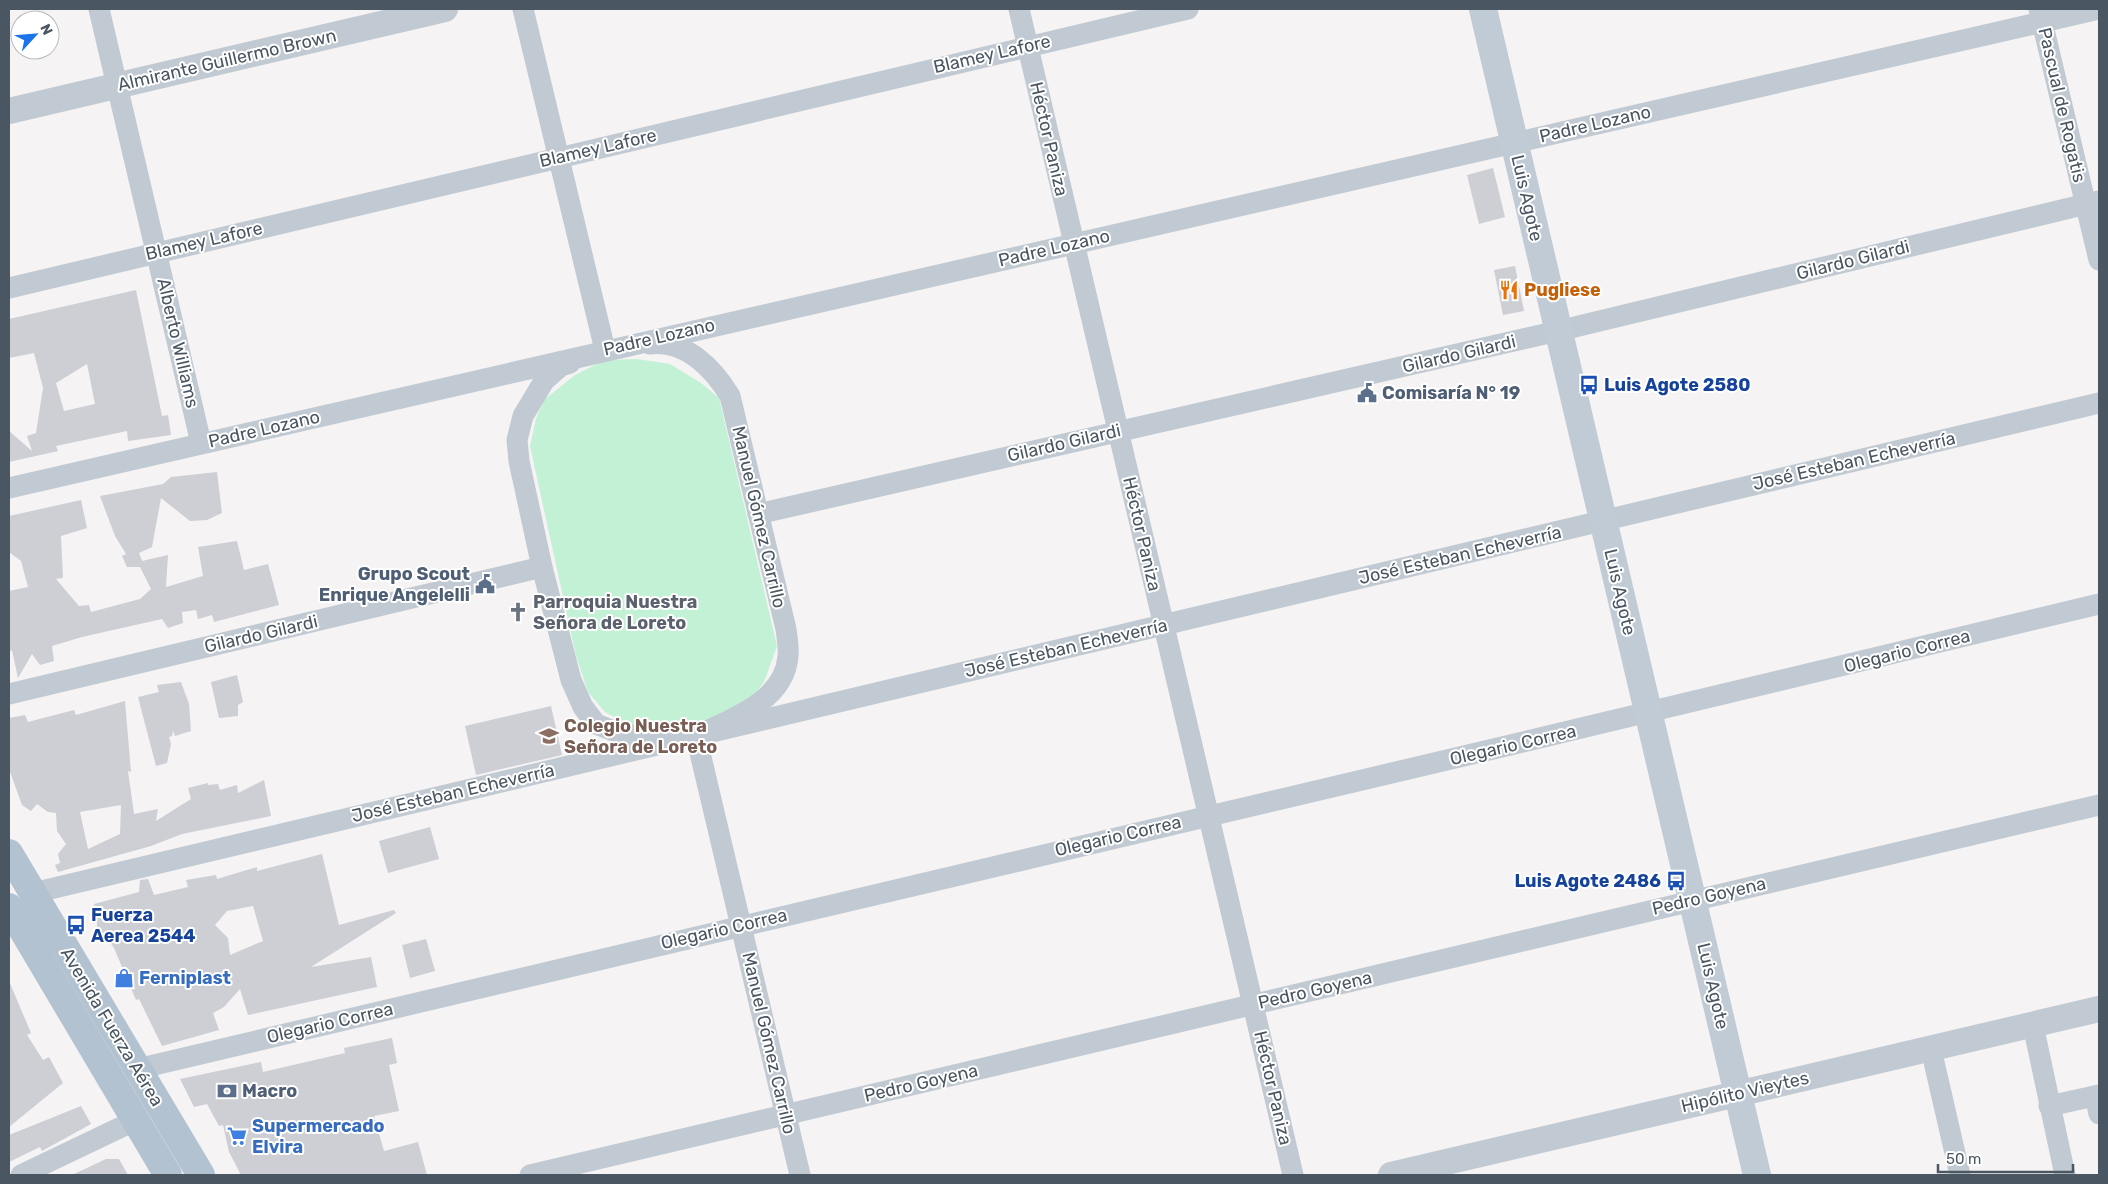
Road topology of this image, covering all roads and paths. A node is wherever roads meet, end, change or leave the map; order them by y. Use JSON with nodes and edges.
{"nodes":[{"id":1,"x":99,"y":9,"type":"edge"},
{"id":2,"x":445,"y":9,"type":"edge"},
{"id":3,"x":523,"y":9,"type":"edge"},
{"id":4,"x":1018,"y":9,"type":"edge"},
{"id":5,"x":1188,"y":9,"type":"edge"},
{"id":6,"x":1483,"y":9,"type":"edge"},
{"id":7,"x":2099,"y":9,"type":"edge"},
{"id":8,"x":2041,"y":16,"type":"edge"},
{"id":9,"x":1027,"y":46,"type":"junction"},
{"id":10,"x":117,"y":85,"type":"junction"},
{"id":11,"x":9,"y":111,"type":"edge"},
{"id":12,"x":1514,"y":143,"type":"junction"},
{"id":13,"x":559,"y":157,"type":"junction"},
{"id":14,"x":2092,"y":202,"type":"edge"},
{"id":15,"x":1074,"y":243,"type":"junction"},
{"id":16,"x":157,"y":253,"type":"junction"},
{"id":17,"x":2099,"y":260,"type":"edge"},
{"id":18,"x":9,"y":288,"type":"edge"},
{"id":19,"x":1558,"y":331,"type":"junction"},
{"id":20,"x":605,"y":350,"type":"junction"},
{"id":21,"x":2099,"y":403,"type":"edge"},
{"id":22,"x":1118,"y":430,"type":"junction"},
{"id":23,"x":201,"y":443,"type":"junction"},
{"id":24,"x":9,"y":488,"type":"edge"},
{"id":25,"x":758,"y":514,"type":"junction"},
{"id":26,"x":1603,"y":521,"type":"junction"},
{"id":27,"x":542,"y":567,"type":"junction"},
{"id":28,"x":2099,"y":604,"type":"edge"},
{"id":29,"x":1164,"y":625,"type":"junction"},
{"id":30,"x":9,"y":694,"type":"edge"},
{"id":31,"x":1649,"y":714,"type":"junction"},
{"id":32,"x":696,"y":736,"type":"junction"},
{"id":33,"x":2099,"y":805,"type":"edge"},
{"id":34,"x":1209,"y":815,"type":"junction"},
{"id":35,"x":9,"y":853,"type":"edge"},
{"id":36,"x":33,"y":893,"type":"junction"},
{"id":37,"x":1693,"y":900,"type":"junction"},
{"id":38,"x":9,"y":907,"type":"edge"},
{"id":39,"x":741,"y":924,"type":"junction"},
{"id":40,"x":1253,"y":1004,"type":"junction"},
{"id":41,"x":2099,"y":1010,"type":"edge"},
{"id":42,"x":2033,"y":1025,"type":"junction"},
{"id":43,"x":1932,"y":1049,"type":"junction"},
{"id":44,"x":137,"y":1069,"type":"junction"},
{"id":45,"x":1738,"y":1094,"type":"junction"},
{"id":46,"x":2098,"y":1102,"type":"edge"},
{"id":47,"x":2049,"y":1106,"type":"junction"},
{"id":48,"x":786,"y":1115,"type":"junction"},
{"id":49,"x":136,"y":1120,"type":"junction"},
{"id":50,"x":21,"y":1175,"type":"edge"},
{"id":51,"x":168,"y":1175,"type":"edge"},
{"id":52,"x":200,"y":1175,"type":"edge"},
{"id":53,"x":530,"y":1175,"type":"edge"},
{"id":54,"x":800,"y":1175,"type":"edge"},
{"id":55,"x":1293,"y":1175,"type":"edge"},
{"id":56,"x":1391,"y":1175,"type":"edge"},
{"id":57,"x":1757,"y":1175,"type":"edge"},
{"id":58,"x":1960,"y":1175,"type":"edge"},
{"id":59,"x":2065,"y":1175,"type":"edge"}],
"edges":[{"from":1,"to":10,"type":"street","name":"Alberto Williams"},
{"from":2,"to":10,"type":"street","name":"Almirante Guillermo Brown"},
{"from":3,"to":13,"type":"street"},
{"from":4,"to":9,"type":"street","name":"Héctor Paniza"},
{"from":5,"to":9,"type":"street","name":"Blamey Lafore"},
{"from":6,"to":12,"type":"main road","name":"Luis Agote"},
{"from":7,"to":8,"type":"street","name":"Padre Lozano"},
{"from":8,"to":12,"type":"street","name":"Padre Lozano"},
{"from":8,"to":14,"type":"street","name":"Pascual de Rogatis"},
{"from":9,"to":13,"type":"street","name":"Blamey Lafore"},
{"from":9,"to":15,"type":"street","name":"Héctor Paniza"},
{"from":10,"to":11,"type":"street","name":"Almirante Guillermo Brown"},
{"from":10,"to":16,"type":"street","name":"Alberto Williams"},
{"from":12,"to":15,"type":"street","name":"Padre Lozano"},
{"from":12,"to":19,"type":"main road","name":"Luis Agote"},
{"from":13,"to":16,"type":"street","name":"Blamey Lafore"},
{"from":13,"to":20,"type":"street"},
{"from":14,"to":17,"type":"street","name":"Pascual de Rogatis"},
{"from":14,"to":19,"type":"street","name":"Gilardo Gilardi"},
{"from":15,"to":20,"type":"street","name":"Padre Lozano"},
{"from":15,"to":22,"type":"street","name":"Héctor Paniza"},
{"from":16,"to":18,"type":"street","name":"Blamey Lafore"},
{"from":16,"to":23,"type":"street","name":"Alberto Williams"},
{"from":19,"to":22,"type":"street","name":"Gilardo Gilardi"},
{"from":19,"to":26,"type":"main road","name":"Luis Agote"},
{"from":20,"to":23,"type":"street","name":"Padre Lozano"},
{"from":20,"to":25,"type":"street","name":"Manuel Gómez Carrillo"},
{"from":20,"to":27,"type":"street","name":"Manuel Gómez Carrillo"},
{"from":21,"to":26,"type":"street","name":"José Esteban Echeverría"},
{"from":22,"to":25,"type":"street","name":"Gilardo Gilardi"},
{"from":22,"to":29,"type":"street","name":"Héctor Paniza"},
{"from":23,"to":24,"type":"street","name":"Padre Lozano"},
{"from":25,"to":32,"type":"street","name":"Manuel Gómez Carrillo"},
{"from":26,"to":29,"type":"street","name":"José Esteban Echeverría"},
{"from":26,"to":31,"type":"main road","name":"Luis Agote"},
{"from":27,"to":30,"type":"street","name":"Gilardo Gilardi"},
{"from":27,"to":32,"type":"street","name":"Manuel Gómez Carrillo"},
{"from":28,"to":31,"type":"street","name":"Olegario Correa"},
{"from":29,"to":32,"type":"street","name":"José Esteban Echeverría"},
{"from":29,"to":34,"type":"street","name":"Héctor Paniza"},
{"from":31,"to":34,"type":"street","name":"Olegario Correa"},
{"from":31,"to":37,"type":"main road","name":"Luis Agote"},
{"from":32,"to":36,"type":"street","name":"José Esteban Echeverría"},
{"from":32,"to":39,"type":"street","name":"Manuel Gómez Carrillo"},
{"from":33,"to":37,"type":"street","name":"Pedro Goyena"},
{"from":34,"to":39,"type":"street","name":"Olegario Correa"},
{"from":34,"to":40,"type":"street","name":"Héctor Paniza"},
{"from":35,"to":36,"type":"main road","name":"Avenida Fuerza Aérea"},
{"from":36,"to":44,"type":"main road","name":"Avenida Fuerza Aérea"},
{"from":37,"to":40,"type":"street","name":"Pedro Goyena"},
{"from":37,"to":45,"type":"main road","name":"Luis Agote"},
{"from":38,"to":49,"type":"main road","name":"Avenida Fuerza Aérea"},
{"from":39,"to":44,"type":"street","name":"Olegario Correa"},
{"from":39,"to":48,"type":"street","name":"Manuel Gómez Carrillo"},
{"from":40,"to":48,"type":"street","name":"Pedro Goyena"},
{"from":40,"to":55,"type":"street","name":"Héctor Paniza"},
{"from":41,"to":42,"type":"street","name":"Hipólito Vieytes"},
{"from":42,"to":43,"type":"street","name":"Hipólito Vieytes"},
{"from":42,"to":47,"type":"street"},
{"from":43,"to":45,"type":"street","name":"Hipólito Vieytes"},
{"from":43,"to":58,"type":"street"},
{"from":44,"to":52,"type":"main road","name":"Avenida Fuerza Aérea"},
{"from":45,"to":56,"type":"street","name":"Hipólito Vieytes"},
{"from":45,"to":57,"type":"main road","name":"Luis Agote"},
{"from":46,"to":47,"type":"street"},
{"from":47,"to":59,"type":"street"},
{"from":48,"to":53,"type":"street","name":"Pedro Goyena"},
{"from":48,"to":54,"type":"street","name":"Manuel Gómez Carrillo"},
{"from":49,"to":50,"type":"street"},
{"from":49,"to":51,"type":"main road","name":"Avenida Fuerza Aérea"}]}
